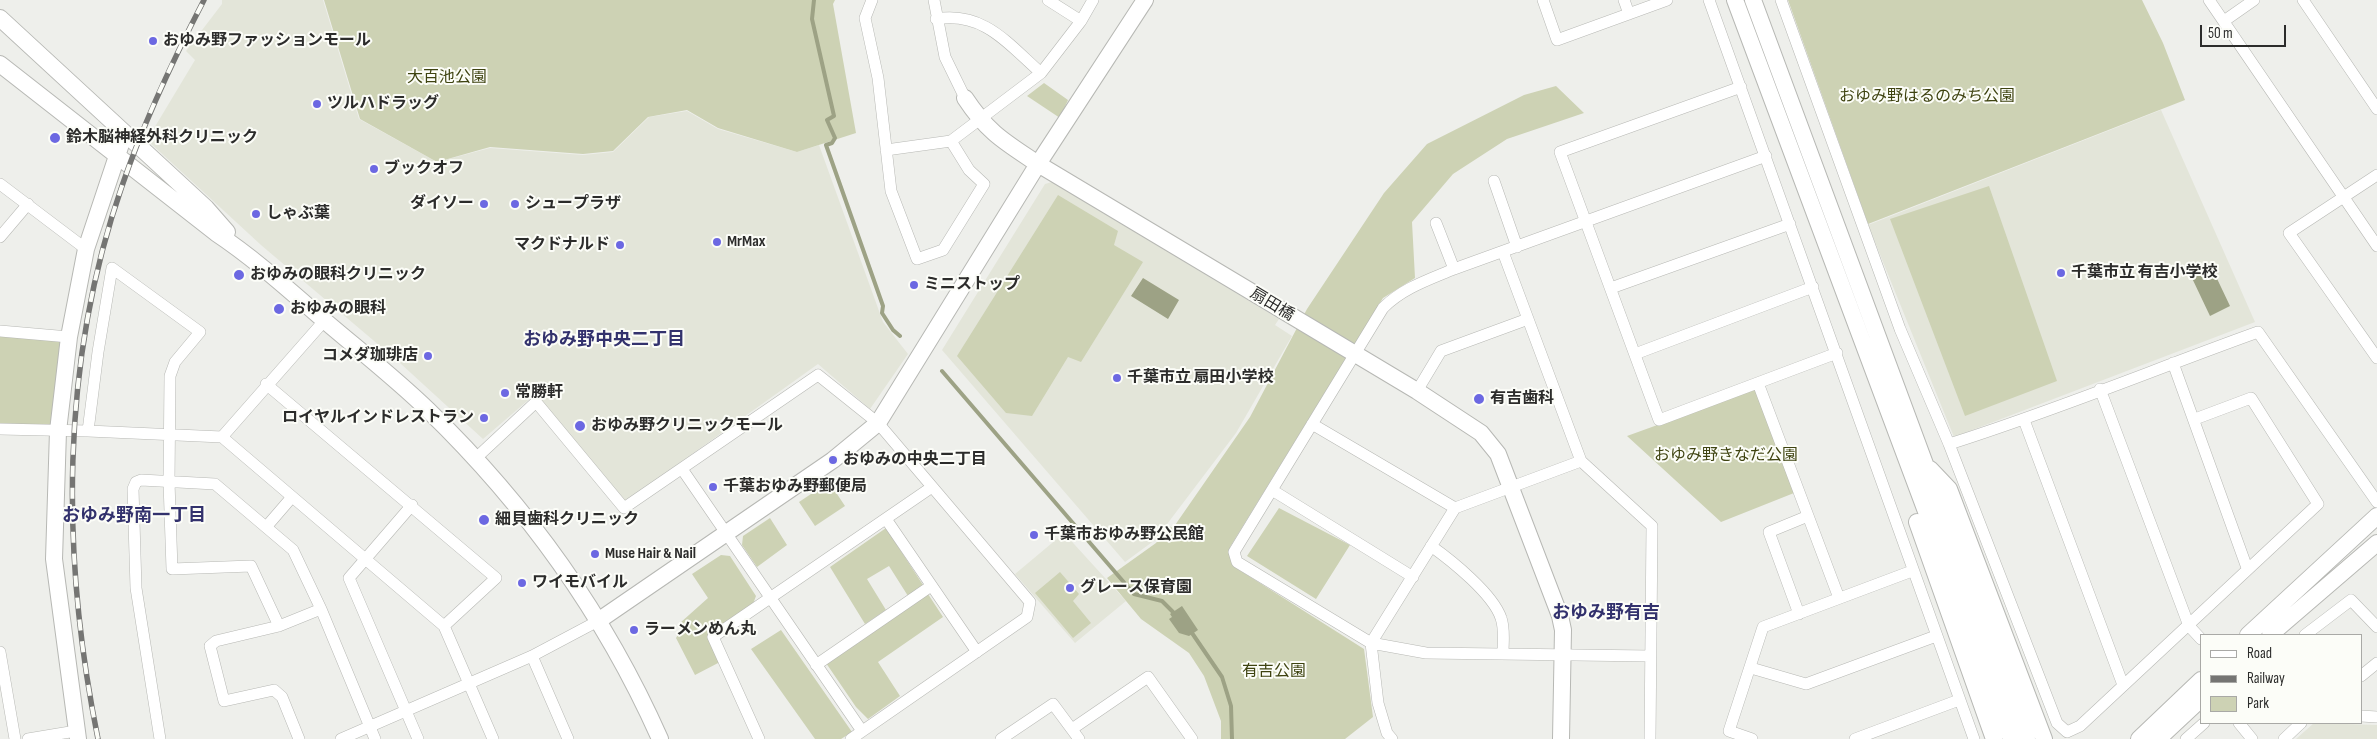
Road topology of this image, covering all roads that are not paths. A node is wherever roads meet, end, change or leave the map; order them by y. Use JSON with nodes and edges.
{"nodes":[{"id":1,"x":872,"y":0,"type":"edge"},
{"id":2,"x":934,"y":0,"type":"edge"},
{"id":3,"x":1048,"y":0,"type":"edge"},
{"id":4,"x":1093,"y":0,"type":"edge"},
{"id":5,"x":1145,"y":0,"type":"edge"},
{"id":6,"x":1542,"y":0,"type":"edge"},
{"id":7,"x":1624,"y":0,"type":"edge"},
{"id":8,"x":1667,"y":0,"type":"edge"},
{"id":9,"x":1709,"y":0,"type":"edge"},
{"id":10,"x":1735,"y":0,"type":"edge"},
{"id":11,"x":1753,"y":0,"type":"edge"},
{"id":12,"x":1781,"y":0,"type":"edge"},
{"id":13,"x":2209,"y":0,"type":"edge"},
{"id":14,"x":2254,"y":0,"type":"edge"},
{"id":15,"x":2304,"y":0,"type":"edge"},
{"id":16,"x":1629,"y":14,"type":"junction"},
{"id":17,"x":0,"y":18,"type":"edge"},
{"id":18,"x":936,"y":19,"type":"junction"},
{"id":19,"x":1081,"y":21,"type":"junction"},
{"id":20,"x":2224,"y":21,"type":"junction"},
{"id":21,"x":0,"y":64,"type":"edge"},
{"id":22,"x":1041,"y":73,"type":"junction"},
{"id":23,"x":1741,"y":87,"type":"junction"},
{"id":24,"x":965,"y":98,"type":"joint"},
{"id":25,"x":2377,"y":110,"type":"edge"},
{"id":26,"x":979,"y":118,"type":"junction"},
{"id":27,"x":124,"y":135,"type":"junction"},
{"id":28,"x":951,"y":141,"type":"junction"},
{"id":29,"x":886,"y":150,"type":"junction"},
{"id":30,"x":116,"y":155,"type":"junction"},
{"id":31,"x":1766,"y":156,"type":"junction"},
{"id":32,"x":1038,"y":164,"type":"junction"},
{"id":33,"x":2377,"y":175,"type":"edge"},
{"id":34,"x":1494,"y":181,"type":"dead end"},
{"id":35,"x":0,"y":184,"type":"edge"},
{"id":36,"x":2343,"y":198,"type":"junction"},
{"id":37,"x":28,"y":204,"type":"junction"},
{"id":38,"x":1585,"y":222,"type":"junction"},
{"id":39,"x":1436,"y":223,"type":"dead end"},
{"id":40,"x":1790,"y":224,"type":"junction"},
{"id":41,"x":0,"y":237,"type":"edge"},
{"id":42,"x":2377,"y":246,"type":"edge"},
{"id":43,"x":1517,"y":247,"type":"junction"},
{"id":44,"x":86,"y":248,"type":"junction"},
{"id":45,"x":246,"y":252,"type":"junction"},
{"id":46,"x":1503,"y":252,"type":"junction"},
{"id":47,"x":1454,"y":269,"type":"junction"},
{"id":48,"x":1813,"y":287,"type":"junction"},
{"id":49,"x":1611,"y":288,"type":"junction"},
{"id":50,"x":1528,"y":319,"type":"junction"},
{"id":51,"x":324,"y":320,"type":"junction"},
{"id":52,"x":0,"y":331,"type":"edge"},
{"id":53,"x":69,"y":337,"type":"junction"},
{"id":54,"x":1837,"y":352,"type":"junction"},
{"id":55,"x":1635,"y":354,"type":"junction"},
{"id":56,"x":1354,"y":355,"type":"junction"},
{"id":57,"x":2377,"y":358,"type":"edge"},
{"id":58,"x":2173,"y":363,"type":"junction"},
{"id":59,"x":1758,"y":383,"type":"junction"},
{"id":60,"x":266,"y":384,"type":"junction"},
{"id":61,"x":2100,"y":389,"type":"junction"},
{"id":62,"x":1417,"y":391,"type":"junction"},
{"id":63,"x":2024,"y":420,"type":"junction"},
{"id":64,"x":2195,"y":420,"type":"junction"},
{"id":65,"x":878,"y":423,"type":"junction"},
{"id":66,"x":1312,"y":424,"type":"junction"},
{"id":67,"x":0,"y":429,"type":"edge"},
{"id":68,"x":58,"y":431,"type":"junction"},
{"id":69,"x":88,"y":432,"type":"junction"},
{"id":70,"x":169,"y":434,"type":"junction"},
{"id":71,"x":222,"y":437,"type":"junction"},
{"id":72,"x":1949,"y":444,"type":"junction"},
{"id":73,"x":475,"y":459,"type":"junction"},
{"id":74,"x":1581,"y":461,"type":"junction"},
{"id":75,"x":1926,"y":466,"type":"junction"},
{"id":76,"x":682,"y":469,"type":"junction"},
{"id":77,"x":1911,"y":474,"type":"junction"},
{"id":78,"x":169,"y":482,"type":"junction"},
{"id":79,"x":932,"y":487,"type":"junction"},
{"id":80,"x":1512,"y":487,"type":"junction"},
{"id":81,"x":1272,"y":490,"type":"junction"},
{"id":82,"x":292,"y":497,"type":"junction"},
{"id":83,"x":2377,"y":502,"type":"edge"},
{"id":84,"x":412,"y":505,"type":"junction"},
{"id":85,"x":1455,"y":508,"type":"junction"},
{"id":86,"x":1808,"y":516,"type":"junction"},
{"id":87,"x":2377,"y":516,"type":"edge"},
{"id":88,"x":886,"y":519,"type":"junction"},
{"id":89,"x":267,"y":526,"type":"junction"},
{"id":90,"x":726,"y":534,"type":"junction"},
{"id":91,"x":2377,"y":543,"type":"edge"},
{"id":92,"x":1432,"y":546,"type":"junction"},
{"id":93,"x":366,"y":559,"type":"junction"},
{"id":94,"x":2247,"y":568,"type":"junction"},
{"id":95,"x":1912,"y":571,"type":"junction"},
{"id":96,"x":1413,"y":577,"type":"junction"},
{"id":97,"x":932,"y":586,"type":"junction"},
{"id":98,"x":1838,"y":598,"type":"junction"},
{"id":99,"x":771,"y":599,"type":"junction"},
{"id":100,"x":321,"y":609,"type":"junction"},
{"id":101,"x":1799,"y":614,"type":"junction"},
{"id":102,"x":598,"y":621,"type":"junction"},
{"id":103,"x":279,"y":626,"type":"junction"},
{"id":104,"x":444,"y":626,"type":"junction"},
{"id":105,"x":2189,"y":626,"type":"junction"},
{"id":106,"x":2377,"y":626,"type":"edge"},
{"id":107,"x":2249,"y":634,"type":"edge"},
{"id":108,"x":2271,"y":634,"type":"edge"},
{"id":109,"x":2306,"y":634,"type":"edge"},
{"id":110,"x":1936,"y":636,"type":"junction"},
{"id":111,"x":2200,"y":638,"type":"edge"},
{"id":112,"x":1371,"y":643,"type":"junction"},
{"id":113,"x":977,"y":652,"type":"junction"},
{"id":114,"x":1503,"y":653,"type":"junction"},
{"id":115,"x":1563,"y":655,"type":"junction"},
{"id":116,"x":532,"y":656,"type":"junction"},
{"id":117,"x":1650,"y":656,"type":"junction"},
{"id":118,"x":1,"y":658,"type":"edge"},
{"id":119,"x":2377,"y":663,"type":"edge"},
{"id":120,"x":816,"y":665,"type":"junction"},
{"id":121,"x":1750,"y":668,"type":"junction"},
{"id":122,"x":2362,"y":675,"type":"edge"},
{"id":123,"x":2200,"y":681,"type":"edge"},
{"id":124,"x":469,"y":684,"type":"junction"},
{"id":125,"x":2123,"y":685,"type":"junction"},
{"id":126,"x":1959,"y":700,"type":"junction"},
{"id":127,"x":2200,"y":700,"type":"edge"},
{"id":128,"x":406,"y":711,"type":"junction"},
{"id":129,"x":2362,"y":716,"type":"edge"},
{"id":130,"x":2377,"y":717,"type":"edge"},
{"id":131,"x":2203,"y":724,"type":"edge"},
{"id":132,"x":2240,"y":724,"type":"edge"},
{"id":133,"x":2296,"y":725,"type":"edge"},
{"id":134,"x":370,"y":728,"type":"junction"},
{"id":135,"x":1072,"y":729,"type":"junction"},
{"id":136,"x":862,"y":731,"type":"junction"},
{"id":137,"x":77,"y":735,"type":"edge"},
{"id":138,"x":1874,"y":736,"type":"edge"},
{"id":139,"x":15,"y":739,"type":"edge"},
{"id":140,"x":28,"y":739,"type":"edge"},
{"id":141,"x":160,"y":739,"type":"edge"},
{"id":142,"x":299,"y":739,"type":"edge"},
{"id":143,"x":341,"y":739,"type":"edge"},
{"id":144,"x":374,"y":739,"type":"edge"},
{"id":145,"x":418,"y":739,"type":"edge"},
{"id":146,"x":493,"y":739,"type":"edge"},
{"id":147,"x":568,"y":739,"type":"edge"},
{"id":148,"x":660,"y":739,"type":"edge"},
{"id":149,"x":758,"y":739,"type":"edge"},
{"id":150,"x":851,"y":739,"type":"edge"},
{"id":151,"x":1001,"y":739,"type":"edge"},
{"id":152,"x":1079,"y":739,"type":"edge"},
{"id":153,"x":1192,"y":739,"type":"edge"},
{"id":154,"x":1392,"y":739,"type":"edge"},
{"id":155,"x":1562,"y":739,"type":"edge"},
{"id":156,"x":1650,"y":739,"type":"edge"},
{"id":157,"x":1752,"y":739,"type":"edge"},
{"id":158,"x":1855,"y":739,"type":"edge"},
{"id":159,"x":1974,"y":739,"type":"edge"},
{"id":160,"x":1994,"y":739,"type":"edge"},
{"id":161,"x":2011,"y":739,"type":"edge"},
{"id":162,"x":2027,"y":739,"type":"edge"},
{"id":163,"x":2044,"y":739,"type":"edge"},
{"id":164,"x":2139,"y":739,"type":"edge"},
{"id":165,"x":2158,"y":739,"type":"edge"},
{"id":166,"x":2186,"y":739,"type":"edge"},
{"id":167,"x":2252,"y":739,"type":"edge"},
{"id":168,"x":2284,"y":739,"type":"edge"}],
"edges":[{"from":1,"to":29,"type":"street"},
{"from":2,"to":18,"type":"street"},
{"from":3,"to":19,"type":"street"},
{"from":4,"to":19,"type":"street"},
{"from":5,"to":32,"type":"street"},
{"from":6,"to":16,"type":"street"},
{"from":7,"to":16,"type":"street"},
{"from":8,"to":16,"type":"street"},
{"from":9,"to":23,"type":"street"},
{"from":10,"to":77,"type":"street"},
{"from":11,"to":75,"type":"street"},
{"from":12,"to":72,"type":"street"},
{"from":13,"to":20,"type":"street"},
{"from":14,"to":20,"type":"street"},
{"from":15,"to":25,"type":"street"},
{"from":17,"to":27,"type":"street"},
{"from":18,"to":22,"type":"street"},
{"from":18,"to":24,"type":"street"},
{"from":19,"to":22,"type":"street"},
{"from":20,"to":36,"type":"street"},
{"from":21,"to":30,"type":"street"},
{"from":22,"to":26,"type":"street"},
{"from":23,"to":31,"type":"street"},
{"from":23,"to":38,"type":"street"},
{"from":24,"to":26,"type":"street","name":"扇田橋"},
{"from":26,"to":28,"type":"street"},
{"from":26,"to":32,"type":"street","name":"扇田橋"},
{"from":27,"to":30,"type":"street"},
{"from":27,"to":45,"type":"street"},
{"from":28,"to":29,"type":"street"},
{"from":28,"to":29,"type":"street"},
{"from":30,"to":44,"type":"street"},
{"from":30,"to":45,"type":"street"},
{"from":31,"to":38,"type":"street"},
{"from":31,"to":40,"type":"street"},
{"from":32,"to":56,"type":"street","name":"扇田橋"},
{"from":32,"to":65,"type":"street"},
{"from":33,"to":36,"type":"street"},
{"from":34,"to":43,"type":"street"},
{"from":35,"to":37,"type":"street"},
{"from":36,"to":42,"type":"street"},
{"from":36,"to":57,"type":"street"},
{"from":37,"to":41,"type":"street"},
{"from":37,"to":44,"type":"street"},
{"from":38,"to":43,"type":"street"},
{"from":38,"to":49,"type":"street"},
{"from":39,"to":47,"type":"street"},
{"from":40,"to":48,"type":"street"},
{"from":40,"to":49,"type":"street"},
{"from":43,"to":46,"type":"street"},
{"from":44,"to":53,"type":"street"},
{"from":45,"to":51,"type":"street"},
{"from":46,"to":47,"type":"street"},
{"from":46,"to":50,"type":"street"},
{"from":47,"to":56,"type":"street"},
{"from":48,"to":54,"type":"street"},
{"from":48,"to":55,"type":"street"},
{"from":49,"to":55,"type":"street"},
{"from":50,"to":62,"type":"street"},
{"from":50,"to":74,"type":"street"},
{"from":51,"to":60,"type":"street"},
{"from":51,"to":73,"type":"street"},
{"from":52,"to":53,"type":"street"},
{"from":53,"to":68,"type":"street"},
{"from":54,"to":59,"type":"street"},
{"from":54,"to":95,"type":"street"},
{"from":55,"to":59,"type":"street"},
{"from":56,"to":62,"type":"street","name":"扇田橋"},
{"from":56,"to":66,"type":"street"},
{"from":58,"to":61,"type":"street"},
{"from":58,"to":64,"type":"street"},
{"from":58,"to":83,"type":"street"},
{"from":59,"to":86,"type":"street"},
{"from":60,"to":71,"type":"street"},
{"from":60,"to":84,"type":"street"},
{"from":61,"to":63,"type":"street"},
{"from":61,"to":105,"type":"street"},
{"from":62,"to":80,"type":"street","name":"扇田橋"},
{"from":63,"to":72,"type":"street"},
{"from":63,"to":125,"type":"street"},
{"from":64,"to":94,"type":"street"},
{"from":64,"to":94,"type":"street"},
{"from":65,"to":76,"type":"street"},
{"from":65,"to":79,"type":"street"},
{"from":65,"to":90,"type":"street"},
{"from":66,"to":81,"type":"street"},
{"from":66,"to":85,"type":"street"},
{"from":67,"to":68,"type":"street"},
{"from":68,"to":69,"type":"street"},
{"from":68,"to":137,"type":"street"},
{"from":69,"to":70,"type":"street"},
{"from":69,"to":70,"type":"street"},
{"from":70,"to":71,"type":"street"},
{"from":70,"to":78,"type":"street"},
{"from":71,"to":82,"type":"street"},
{"from":72,"to":125,"type":"street"},
{"from":73,"to":76,"type":"street"},
{"from":73,"to":102,"type":"street"},
{"from":74,"to":80,"type":"street"},
{"from":74,"to":117,"type":"street"},
{"from":75,"to":162,"type":"street"},
{"from":75,"to":163,"type":"street"},
{"from":76,"to":90,"type":"street"},
{"from":77,"to":160,"type":"street"},
{"from":77,"to":161,"type":"street"},
{"from":78,"to":89,"type":"street"},
{"from":78,"to":103,"type":"street"},
{"from":78,"to":141,"type":"street"},
{"from":79,"to":88,"type":"street"},
{"from":79,"to":113,"type":"street"},
{"from":80,"to":85,"type":"street"},
{"from":80,"to":115,"type":"street","name":"扇田橋"},
{"from":81,"to":96,"type":"street"},
{"from":81,"to":112,"type":"street"},
{"from":82,"to":89,"type":"street"},
{"from":82,"to":93,"type":"street"},
{"from":84,"to":93,"type":"street"},
{"from":84,"to":104,"type":"street"},
{"from":85,"to":92,"type":"street"},
{"from":86,"to":98,"type":"street"},
{"from":86,"to":101,"type":"street"},
{"from":87,"to":107,"type":"street"},
{"from":88,"to":97,"type":"street"},
{"from":88,"to":99,"type":"street"},
{"from":89,"to":100,"type":"street"},
{"from":90,"to":99,"type":"street"},
{"from":90,"to":102,"type":"street"},
{"from":91,"to":108,"type":"street"},
{"from":92,"to":96,"type":"street"},
{"from":92,"to":114,"type":"street"},
{"from":93,"to":104,"type":"street"},
{"from":93,"to":128,"type":"street"},
{"from":94,"to":105,"type":"street"},
{"from":95,"to":98,"type":"street"},
{"from":95,"to":110,"type":"street"},
{"from":96,"to":112,"type":"street"},
{"from":97,"to":113,"type":"street"},
{"from":97,"to":120,"type":"street"},
{"from":98,"to":101,"type":"street"},
{"from":99,"to":120,"type":"street"},
{"from":99,"to":149,"type":"street"},
{"from":100,"to":103,"type":"street"},
{"from":100,"to":134,"type":"street"},
{"from":101,"to":121,"type":"street"},
{"from":102,"to":116,"type":"street"},
{"from":102,"to":148,"type":"street"},
{"from":103,"to":142,"type":"street"},
{"from":104,"to":124,"type":"street"},
{"from":105,"to":111,"type":"street"},
{"from":105,"to":125,"type":"street"},
{"from":106,"to":109,"type":"street"},
{"from":110,"to":121,"type":"street"},
{"from":110,"to":126,"type":"street"},
{"from":112,"to":114,"type":"street"},
{"from":112,"to":154,"type":"street"},
{"from":113,"to":136,"type":"street"},
{"from":114,"to":115,"type":"street"},
{"from":115,"to":117,"type":"street"},
{"from":115,"to":155,"type":"street","name":"扇田橋"},
{"from":116,"to":124,"type":"street"},
{"from":116,"to":147,"type":"street"},
{"from":117,"to":156,"type":"street"},
{"from":118,"to":139,"type":"street"},
{"from":119,"to":122,"type":"street"},
{"from":120,"to":136,"type":"street"},
{"from":121,"to":157,"type":"street"},
{"from":123,"to":164,"type":"street"},
{"from":124,"to":128,"type":"street"},
{"from":124,"to":146,"type":"street"},
{"from":126,"to":138,"type":"street"},
{"from":126,"to":159,"type":"street"},
{"from":127,"to":165,"type":"street"},
{"from":128,"to":134,"type":"street"},
{"from":128,"to":145,"type":"street"},
{"from":129,"to":130,"type":"street"},
{"from":131,"to":166,"type":"street"},
{"from":132,"to":167,"type":"street"},
{"from":133,"to":168,"type":"street"},
{"from":134,"to":143,"type":"street"},
{"from":134,"to":144,"type":"street"},
{"from":135,"to":151,"type":"street"},
{"from":135,"to":152,"type":"street"},
{"from":135,"to":153,"type":"street"},
{"from":136,"to":150,"type":"street"},
{"from":137,"to":140,"type":"street"},
{"from":138,"to":158,"type":"street"}]}
